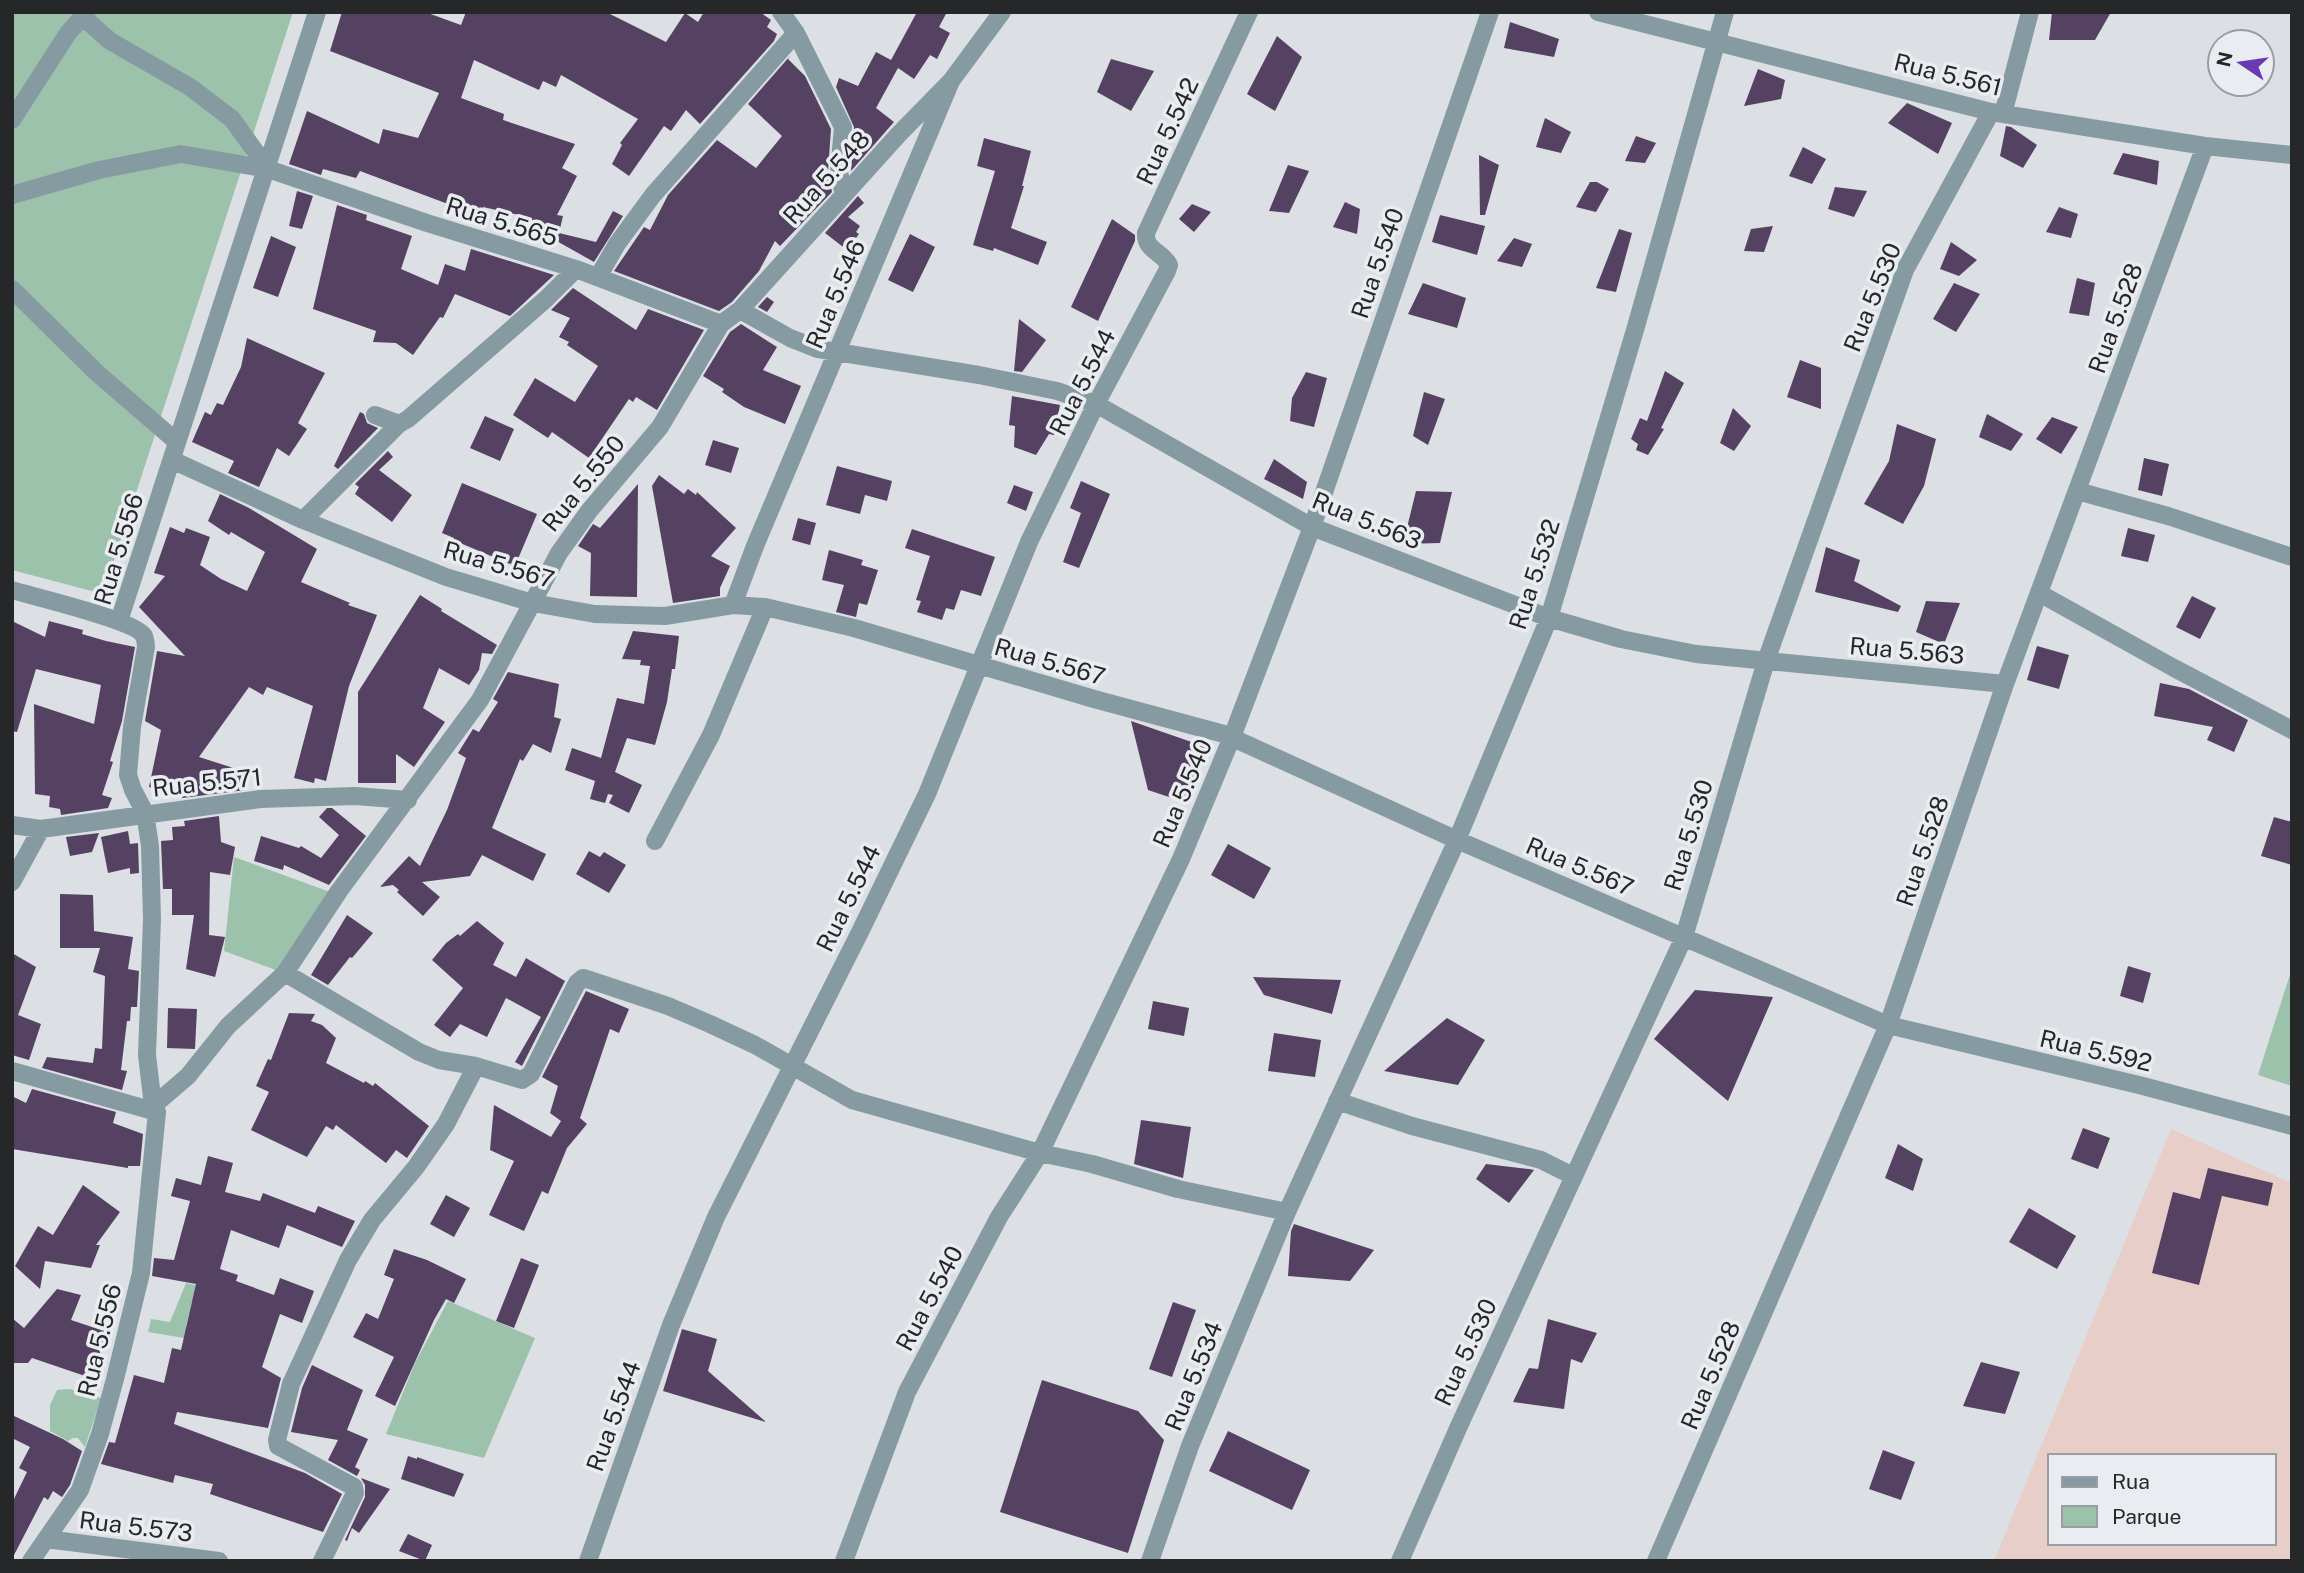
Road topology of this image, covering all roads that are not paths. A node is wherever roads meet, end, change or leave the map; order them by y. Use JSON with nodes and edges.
{"nodes":[{"id":1,"x":317,"y":12,"type":"edge"},
{"id":2,"x":781,"y":12,"type":"edge"},
{"id":3,"x":1002,"y":12,"type":"edge"},
{"id":4,"x":1249,"y":12,"type":"edge"},
{"id":5,"x":1490,"y":12,"type":"edge"},
{"id":6,"x":1598,"y":12,"type":"edge"},
{"id":7,"x":1725,"y":12,"type":"edge"},
{"id":8,"x":2030,"y":12,"type":"edge"},
{"id":9,"x":85,"y":14,"type":"edge"},
{"id":10,"x":796,"y":33,"type":"junction"},
{"id":11,"x":1717,"y":41,"type":"junction"},
{"id":12,"x":951,"y":81,"type":"junction"},
{"id":13,"x":1997,"y":113,"type":"junction"},
{"id":14,"x":12,"y":120,"type":"edge"},
{"id":15,"x":2205,"y":146,"type":"junction"},
{"id":16,"x":2292,"y":155,"type":"edge"},
{"id":17,"x":268,"y":169,"type":"junction"},
{"id":18,"x":12,"y":195,"type":"edge"},
{"id":19,"x":844,"y":195,"type":"junction"},
{"id":20,"x":1169,"y":265,"type":"joint"},
{"id":21,"x":576,"y":269,"type":"junction"},
{"id":22,"x":598,"y":277,"type":"junction"},
{"id":23,"x":12,"y":289,"type":"edge"},
{"id":24,"x":740,"y":310,"type":"junction"},
{"id":25,"x":721,"y":324,"type":"junction"},
{"id":26,"x":837,"y":353,"type":"junction"},
{"id":27,"x":1096,"y":404,"type":"junction"},
{"id":28,"x":374,"y":415,"type":"dead end"},
{"id":29,"x":400,"y":424,"type":"junction"},
{"id":30,"x":177,"y":442,"type":"junction"},
{"id":31,"x":172,"y":460,"type":"junction"},
{"id":32,"x":2077,"y":491,"type":"junction"},
{"id":33,"x":303,"y":520,"type":"junction"},
{"id":34,"x":1312,"y":527,"type":"junction"},
{"id":35,"x":2292,"y":557,"type":"edge"},
{"id":36,"x":12,"y":590,"type":"edge"},
{"id":37,"x":2039,"y":593,"type":"junction"},
{"id":38,"x":533,"y":603,"type":"junction"},
{"id":39,"x":733,"y":605,"type":"junction"},
{"id":40,"x":765,"y":607,"type":"junction"},
{"id":41,"x":1549,"y":618,"type":"junction"},
{"id":42,"x":118,"y":621,"type":"junction"},
{"id":43,"x":1766,"y":661,"type":"junction"},
{"id":44,"x":980,"y":666,"type":"junction"},
{"id":45,"x":2005,"y":684,"type":"junction"},
{"id":46,"x":2292,"y":730,"type":"edge"},
{"id":47,"x":1233,"y":737,"type":"junction"},
{"id":48,"x":408,"y":800,"type":"junction"},
{"id":49,"x":145,"y":813,"type":"junction"},
{"id":50,"x":12,"y":825,"type":"edge"},
{"id":51,"x":41,"y":829,"type":"junction"},
{"id":52,"x":1457,"y":840,"type":"junction"},
{"id":53,"x":655,"y":841,"type":"dead end"},
{"id":54,"x":12,"y":882,"type":"edge"},
{"id":55,"x":1684,"y":937,"type":"junction"},
{"id":56,"x":285,"y":973,"type":"junction"},
{"id":57,"x":1888,"y":1025,"type":"junction"},
{"id":58,"x":791,"y":1065,"type":"junction"},
{"id":59,"x":476,"y":1066,"type":"junction"},
{"id":60,"x":12,"y":1071,"type":"edge"},
{"id":61,"x":1337,"y":1101,"type":"junction"},
{"id":62,"x":155,"y":1109,"type":"junction"},
{"id":63,"x":2292,"y":1126,"type":"edge"},
{"id":64,"x":1040,"y":1153,"type":"junction"},
{"id":65,"x":1573,"y":1176,"type":"junction"},
{"id":66,"x":1287,"y":1212,"type":"junction"},
{"id":67,"x":46,"y":1539,"type":"junction"},
{"id":68,"x":31,"y":1561,"type":"edge"},
{"id":69,"x":219,"y":1561,"type":"edge"},
{"id":70,"x":322,"y":1561,"type":"edge"},
{"id":71,"x":588,"y":1561,"type":"edge"},
{"id":72,"x":844,"y":1561,"type":"edge"},
{"id":73,"x":1150,"y":1561,"type":"edge"},
{"id":74,"x":1400,"y":1561,"type":"edge"},
{"id":75,"x":1656,"y":1561,"type":"edge"}],
"edges":[{"from":1,"to":17,"type":"street","name":"Rua 5.556"},
{"from":2,"to":10,"type":"street"},
{"from":3,"to":12,"type":"street","name":"Rua 5.546"},
{"from":4,"to":20,"type":"street","name":"Rua 5.542"},
{"from":5,"to":34,"type":"street","name":"Rua 5.540"},
{"from":6,"to":11,"type":"street","name":"Rua 5.561"},
{"from":7,"to":11,"type":"street","name":"Rua 5.532"},
{"from":8,"to":13,"type":"street","name":"Rua 5.530"},
{"from":9,"to":14,"type":"street"},
{"from":9,"to":17,"type":"street"},
{"from":10,"to":19,"type":"street"},
{"from":10,"to":22,"type":"street"},
{"from":11,"to":13,"type":"street","name":"Rua 5.561"},
{"from":11,"to":41,"type":"street","name":"Rua 5.532"},
{"from":12,"to":19,"type":"street","name":"Rua 5.548"},
{"from":12,"to":26,"type":"street","name":"Rua 5.546"},
{"from":13,"to":15,"type":"street","name":"Rua 5.561"},
{"from":13,"to":43,"type":"street","name":"Rua 5.530"},
{"from":15,"to":16,"type":"street","name":"Rua 5.561"},
{"from":15,"to":32,"type":"street","name":"Rua 5.528"},
{"from":17,"to":18,"type":"street","name":"Rua 5.565"},
{"from":17,"to":21,"type":"street","name":"Rua 5.565"},
{"from":17,"to":30,"type":"street","name":"Rua 5.556"},
{"from":19,"to":24,"type":"street","name":"Rua 5.548"},
{"from":20,"to":27,"type":"street","name":"Rua 5.544"},
{"from":21,"to":22,"type":"street","name":"Rua 5.565"},
{"from":21,"to":29,"type":"street"},
{"from":22,"to":25,"type":"street","name":"Rua 5.565"},
{"from":23,"to":30,"type":"street"},
{"from":24,"to":25,"type":"street","name":"Rua 5.550"},
{"from":24,"to":26,"type":"street","name":"Rua 5.563"},
{"from":25,"to":38,"type":"street","name":"Rua 5.550"},
{"from":26,"to":27,"type":"street","name":"Rua 5.563"},
{"from":26,"to":39,"type":"street","name":"Rua 5.546"},
{"from":27,"to":34,"type":"street","name":"Rua 5.563"},
{"from":27,"to":44,"type":"street","name":"Rua 5.544"},
{"from":28,"to":29,"type":"street"},
{"from":29,"to":33,"type":"street"},
{"from":30,"to":31,"type":"street","name":"Rua 5.556"},
{"from":31,"to":33,"type":"street","name":"Rua 5.567"},
{"from":31,"to":42,"type":"street","name":"Rua 5.556"},
{"from":32,"to":35,"type":"street"},
{"from":32,"to":37,"type":"street","name":"Rua 5.528"},
{"from":33,"to":38,"type":"street","name":"Rua 5.567"},
{"from":34,"to":41,"type":"street","name":"Rua 5.563"},
{"from":34,"to":47,"type":"street","name":"Rua 5.540"},
{"from":36,"to":42,"type":"street"},
{"from":37,"to":45,"type":"street","name":"Rua 5.528"},
{"from":37,"to":46,"type":"street"},
{"from":38,"to":39,"type":"street","name":"Rua 5.567"},
{"from":38,"to":48,"type":"street","name":"Rua 5.550"},
{"from":39,"to":40,"type":"street","name":"Rua 5.567"},
{"from":40,"to":44,"type":"street","name":"Rua 5.567"},
{"from":40,"to":53,"type":"street"},
{"from":41,"to":43,"type":"street","name":"Rua 5.563"},
{"from":41,"to":52,"type":"street","name":"Rua 5.532"},
{"from":42,"to":49,"type":"street","name":"Rua 5.556"},
{"from":43,"to":45,"type":"street","name":"Rua 5.563"},
{"from":43,"to":55,"type":"street","name":"Rua 5.530"},
{"from":44,"to":47,"type":"street","name":"Rua 5.567"},
{"from":44,"to":58,"type":"street","name":"Rua 5.544"},
{"from":45,"to":57,"type":"street","name":"Rua 5.528"},
{"from":47,"to":52,"type":"street","name":"Rua 5.567"},
{"from":47,"to":64,"type":"street","name":"Rua 5.540"},
{"from":48,"to":49,"type":"street","name":"Rua 5.571"},
{"from":48,"to":56,"type":"street","name":"Rua 5.550"},
{"from":49,"to":51,"type":"street","name":"Rua 5.571"},
{"from":49,"to":62,"type":"street","name":"Rua 5.556"},
{"from":50,"to":51,"type":"street","name":"Rua 5.571"},
{"from":51,"to":54,"type":"street"},
{"from":52,"to":55,"type":"street","name":"Rua 5.567"},
{"from":52,"to":61,"type":"street","name":"Rua 5.532"},
{"from":55,"to":57,"type":"street","name":"Rua 5.567"},
{"from":55,"to":65,"type":"street","name":"Rua 5.530"},
{"from":56,"to":59,"type":"street"},
{"from":56,"to":62,"type":"street","name":"Rua 5.550"},
{"from":57,"to":63,"type":"street","name":"Rua 5.592"},
{"from":57,"to":75,"type":"street","name":"Rua 5.528"},
{"from":58,"to":59,"type":"street"},
{"from":58,"to":64,"type":"street"},
{"from":58,"to":71,"type":"street","name":"Rua 5.544"},
{"from":59,"to":70,"type":"street"},
{"from":60,"to":62,"type":"street"},
{"from":61,"to":65,"type":"street"},
{"from":61,"to":66,"type":"street","name":"Rua 5.534"},
{"from":62,"to":67,"type":"street","name":"Rua 5.556"},
{"from":64,"to":66,"type":"street"},
{"from":64,"to":72,"type":"street","name":"Rua 5.540"},
{"from":65,"to":74,"type":"street","name":"Rua 5.530"},
{"from":66,"to":73,"type":"street","name":"Rua 5.534"},
{"from":67,"to":68,"type":"street","name":"Rua 5.556"},
{"from":67,"to":69,"type":"street","name":"Rua 5.573"}]}
